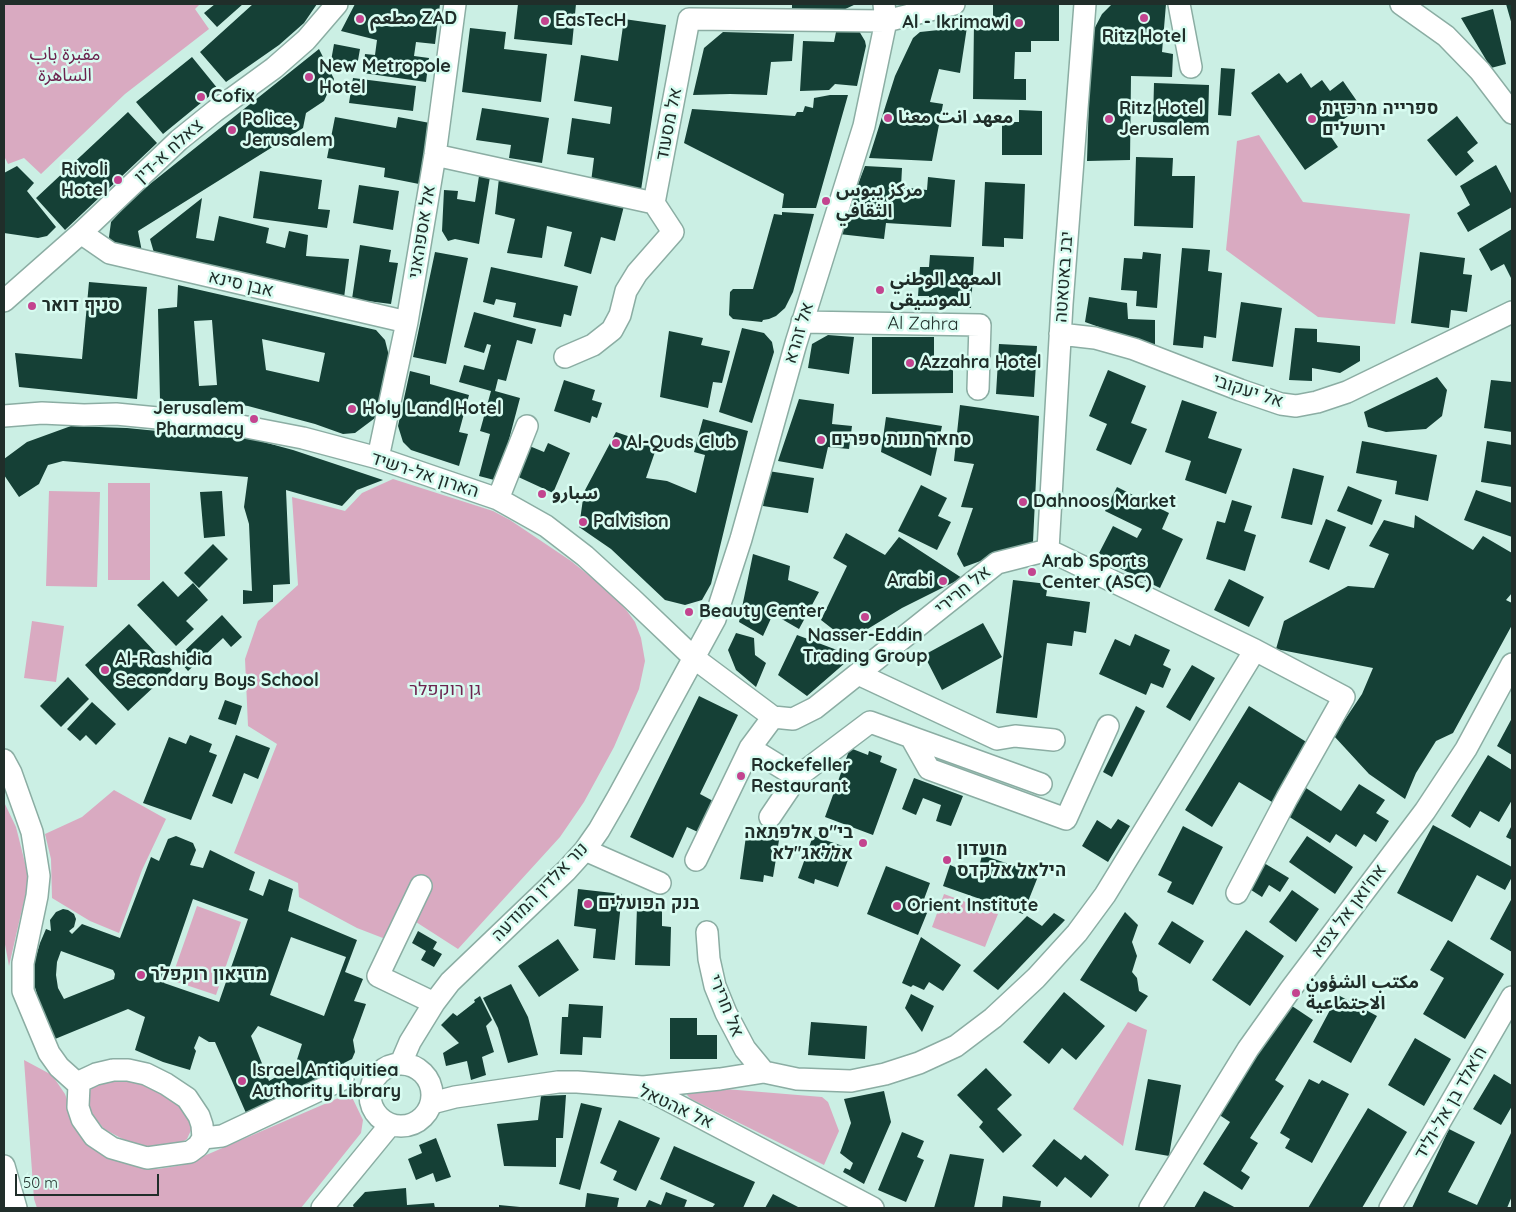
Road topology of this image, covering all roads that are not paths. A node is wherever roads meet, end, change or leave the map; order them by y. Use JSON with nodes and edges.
{"nodes":[{"id":1,"x":337,"y":4,"type":"edge"},
{"id":2,"x":455,"y":4,"type":"edge"},
{"id":3,"x":954,"y":4,"type":"edge"},
{"id":4,"x":1085,"y":4,"type":"edge"},
{"id":5,"x":1179,"y":4,"type":"edge"},
{"id":6,"x":1401,"y":4,"type":"edge"},
{"id":7,"x":768,"y":12,"type":"edge"},
{"id":8,"x":885,"y":13,"type":"edge"},
{"id":9,"x":1191,"y":67,"type":"dead end"},
{"id":10,"x":1512,"y":112,"type":"edge"},
{"id":11,"x":435,"y":155,"type":"junction"},
{"id":12,"x":654,"y":203,"type":"junction"},
{"id":13,"x":81,"y":233,"type":"junction"},
{"id":14,"x":4,"y":301,"type":"edge"},
{"id":15,"x":1512,"y":312,"type":"edge"},
{"id":16,"x":407,"y":322,"type":"junction"},
{"id":17,"x":802,"y":322,"type":"junction"},
{"id":18,"x":1060,"y":334,"type":"junction"},
{"id":19,"x":565,"y":357,"type":"dead end"},
{"id":20,"x":978,"y":389,"type":"dead end"},
{"id":21,"x":4,"y":416,"type":"edge"},
{"id":22,"x":527,"y":426,"type":"dead end"},
{"id":23,"x":378,"y":458,"type":"junction"},
{"id":24,"x":498,"y":499,"type":"junction"},
{"id":25,"x":1048,"y":550,"type":"junction"},
{"id":26,"x":1255,"y":650,"type":"junction"},
{"id":27,"x":694,"y":658,"type":"junction"},
{"id":28,"x":1512,"y":664,"type":"edge"},
{"id":29,"x":858,"y":674,"type":"junction"},
{"id":30,"x":773,"y":717,"type":"junction"},
{"id":31,"x":1108,"y":726,"type":"dead end"},
{"id":32,"x":911,"y":737,"type":"junction"},
{"id":33,"x":1054,"y":740,"type":"dead end"},
{"id":34,"x":750,"y":748,"type":"junction"},
{"id":35,"x":4,"y":760,"type":"edge"},
{"id":36,"x":797,"y":778,"type":"junction"},
{"id":37,"x":1041,"y":784,"type":"dead end"},
{"id":38,"x":770,"y":817,"type":"dead end"},
{"id":39,"x":585,"y":850,"type":"junction"},
{"id":40,"x":696,"y":860,"type":"dead end"},
{"id":41,"x":660,"y":883,"type":"dead end"},
{"id":42,"x":421,"y":886,"type":"dead end"},
{"id":43,"x":1237,"y":893,"type":"dead end"},
{"id":44,"x":707,"y":932,"type":"dead end"},
{"id":45,"x":1512,"y":997,"type":"edge"},
{"id":46,"x":434,"y":1003,"type":"junction"},
{"id":47,"x":401,"y":1063,"type":"junction"},
{"id":48,"x":764,"y":1072,"type":"junction"},
{"id":49,"x":343,"y":1079,"type":"dead end"},
{"id":50,"x":78,"y":1085,"type":"junction"},
{"id":51,"x":642,"y":1087,"type":"junction"},
{"id":52,"x":432,"y":1103,"type":"junction"},
{"id":53,"x":390,"y":1124,"type":"junction"},
{"id":54,"x":203,"y":1138,"type":"junction"},
{"id":55,"x":4,"y":1166,"type":"edge"},
{"id":56,"x":4,"y":1180,"type":"edge"},
{"id":57,"x":5,"y":1208,"type":"edge"},
{"id":58,"x":16,"y":1208,"type":"edge"},
{"id":59,"x":322,"y":1208,"type":"edge"},
{"id":60,"x":873,"y":1208,"type":"edge"},
{"id":61,"x":1150,"y":1208,"type":"edge"},
{"id":62,"x":1390,"y":1208,"type":"edge"}],
"edges":[{"from":1,"to":13,"type":"street","name":"צאלח א-דין"},
{"from":2,"to":11,"type":"street","name":"אל אספהאני"},
{"from":3,"to":8,"type":"street","name":"אל מסעוד"},
{"from":4,"to":18,"type":"street","name":"יבנ באטאטה"},
{"from":5,"to":9,"type":"street"},
{"from":6,"to":10,"type":"street"},
{"from":7,"to":8,"type":"street","name":"אל מסעוד"},
{"from":7,"to":12,"type":"street","name":"אל מסעוד"},
{"from":8,"to":17,"type":"street","name":"אל זהרא"},
{"from":11,"to":12,"type":"street"},
{"from":11,"to":16,"type":"street","name":"אל אספהאני"},
{"from":12,"to":19,"type":"street"},
{"from":13,"to":14,"type":"street","name":"צאלח א-דין"},
{"from":13,"to":16,"type":"street","name":"אבן סינא"},
{"from":15,"to":18,"type":"street","name":"אל יעקובי"},
{"from":16,"to":23,"type":"street","name":"אל אספהאני"},
{"from":17,"to":20,"type":"street","name":"Al Zahra"},
{"from":17,"to":27,"type":"street","name":"אל זהרא"},
{"from":18,"to":25,"type":"street","name":"יבנ באטאטה"},
{"from":21,"to":23,"type":"street","name":"הארון אל-רשיד"},
{"from":22,"to":24,"type":"street"},
{"from":23,"to":24,"type":"street","name":"הארון אל-רשיד"},
{"from":24,"to":27,"type":"street","name":"הארון אל-רשיד"},
{"from":25,"to":26,"type":"street"},
{"from":25,"to":29,"type":"street","name":"אל חרירי"},
{"from":26,"to":43,"type":"street"},
{"from":26,"to":48,"type":"street"},
{"from":27,"to":30,"type":"street","name":"הארון אל-רשיד"},
{"from":27,"to":39,"type":"street","name":"נור אלדין המודעה"},
{"from":28,"to":61,"type":"street","name":"אח'ואן אל צפא"},
{"from":29,"to":30,"type":"street","name":"אל חרירי"},
{"from":29,"to":33,"type":"street"},
{"from":30,"to":34,"type":"street"},
{"from":31,"to":32,"type":"street"},
{"from":32,"to":36,"type":"street"},
{"from":32,"to":37,"type":"street"},
{"from":34,"to":36,"type":"street"},
{"from":34,"to":40,"type":"street"},
{"from":35,"to":50,"type":"street"},
{"from":36,"to":38,"type":"street"},
{"from":39,"to":41,"type":"street"},
{"from":39,"to":46,"type":"street","name":"נור אלדין המודעה"},
{"from":42,"to":46,"type":"street"},
{"from":44,"to":48,"type":"street","name":"אל חרירי"},
{"from":45,"to":62,"type":"street","name":"ח'אלד בן אל-וליד"},
{"from":46,"to":47,"type":"street","name":"נור אלדין המודעה"},
{"from":47,"to":52,"type":"street"},
{"from":47,"to":53,"type":"street"},
{"from":48,"to":51,"type":"street"},
{"from":49,"to":54,"type":"street"},
{"from":50,"to":54,"type":"street"},
{"from":50,"to":54,"type":"street"},
{"from":51,"to":52,"type":"street","name":"אל אהטאל"},
{"from":51,"to":60,"type":"street","name":"אל אהטאל"},
{"from":52,"to":53,"type":"street"},
{"from":53,"to":59,"type":"street"},
{"from":55,"to":58,"type":"street"},
{"from":56,"to":57,"type":"street"}]}
